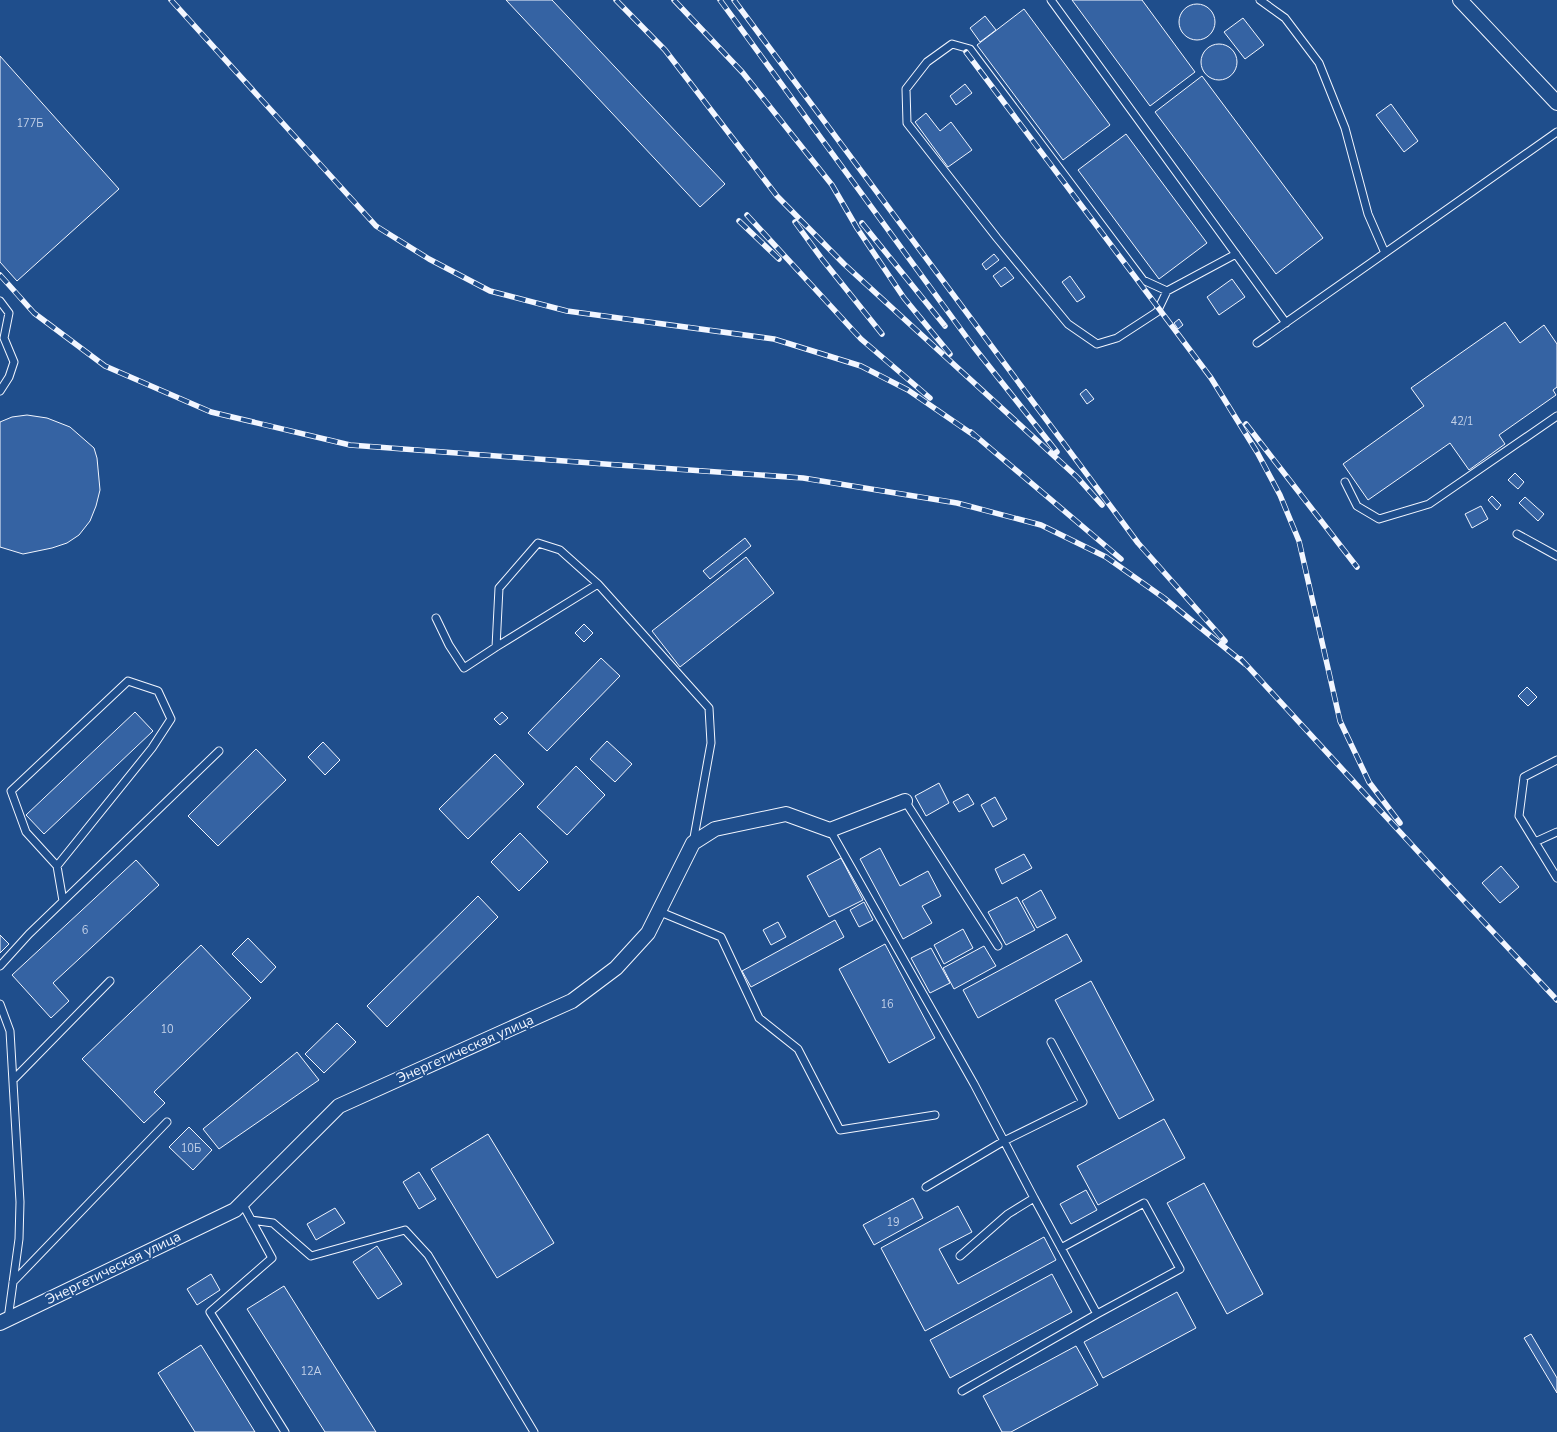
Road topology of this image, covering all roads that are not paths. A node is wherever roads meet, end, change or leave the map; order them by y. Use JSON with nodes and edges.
{"nodes":[{"id":1,"x":1051,"y":0,"type":"edge"},
{"id":2,"x":1260,"y":0,"type":"edge"},
{"id":3,"x":1460,"y":0,"type":"edge"},
{"id":4,"x":1557,"y":103,"type":"edge"},
{"id":5,"x":1557,"y":132,"type":"edge"},
{"id":6,"x":1385,"y":253,"type":"junction"},
{"id":7,"x":1236,"y":254,"type":"junction"},
{"id":8,"x":1167,"y":292,"type":"junction"},
{"id":9,"x":0,"y":301,"type":"edge"},
{"id":10,"x":1286,"y":323,"type":"junction"},
{"id":11,"x":1257,"y":343,"type":"dead end"},
{"id":12,"x":0,"y":392,"type":"edge"},
{"id":13,"x":1557,"y":416,"type":"edge"},
{"id":14,"x":1345,"y":482,"type":"dead end"},
{"id":15,"x":1517,"y":534,"type":"dead end"},
{"id":16,"x":1557,"y":556,"type":"edge"},
{"id":17,"x":598,"y":584,"type":"junction"},
{"id":18,"x":436,"y":618,"type":"dead end"},
{"id":19,"x":496,"y":647,"type":"junction"},
{"id":20,"x":218,"y":752,"type":"dead end"},
{"id":21,"x":1557,"y":760,"type":"edge"},
{"id":22,"x":905,"y":801,"type":"joint"},
{"id":23,"x":830,"y":830,"type":"junction"},
{"id":24,"x":1557,"y":832,"type":"edge"},
{"id":25,"x":1535,"y":842,"type":"junction"},
{"id":26,"x":693,"y":844,"type":"junction"},
{"id":27,"x":57,"y":866,"type":"junction"},
{"id":28,"x":1557,"y":878,"type":"edge"},
{"id":29,"x":63,"y":901,"type":"junction"},
{"id":30,"x":658,"y":910,"type":"junction"},
{"id":31,"x":998,"y":946,"type":"dead end"},
{"id":32,"x":0,"y":966,"type":"edge"},
{"id":33,"x":110,"y":981,"type":"dead end"},
{"id":34,"x":0,"y":1004,"type":"edge"},
{"id":35,"x":1051,"y":1042,"type":"dead end"},
{"id":36,"x":13,"y":1080,"type":"junction"},
{"id":37,"x":935,"y":1115,"type":"dead end"},
{"id":38,"x":167,"y":1122,"type":"dead end"},
{"id":39,"x":1004,"y":1142,"type":"junction"},
{"id":40,"x":926,"y":1187,"type":"dead end"},
{"id":41,"x":1034,"y":1198,"type":"junction"},
{"id":42,"x":241,"y":1202,"type":"junction"},
{"id":43,"x":251,"y":1220,"type":"junction"},
{"id":44,"x":1061,"y":1248,"type":"junction"},
{"id":45,"x":960,"y":1256,"type":"dead end"},
{"id":46,"x":13,"y":1282,"type":"junction"},
{"id":47,"x":1096,"y":1314,"type":"junction"},
{"id":48,"x":4,"y":1321,"type":"edge"},
{"id":49,"x":962,"y":1391,"type":"dead end"},
{"id":50,"x":286,"y":1432,"type":"edge"},
{"id":51,"x":534,"y":1432,"type":"edge"}],
"edges":[{"from":1,"to":7,"type":"lane"},
{"from":2,"to":6,"type":"lane"},
{"from":3,"to":4,"type":"street"},
{"from":5,"to":6,"type":"lane"},
{"from":6,"to":10,"type":"lane"},
{"from":7,"to":8,"type":"lane"},
{"from":7,"to":10,"type":"lane"},
{"from":8,"to":8,"type":"lane"},
{"from":9,"to":12,"type":"lane"},
{"from":10,"to":11,"type":"lane"},
{"from":13,"to":14,"type":"lane"},
{"from":15,"to":16,"type":"lane"},
{"from":17,"to":19,"type":"lane"},
{"from":17,"to":19,"type":"lane"},
{"from":17,"to":26,"type":"lane"},
{"from":18,"to":19,"type":"lane"},
{"from":20,"to":29,"type":"lane"},
{"from":21,"to":25,"type":"lane"},
{"from":22,"to":23,"type":"street"},
{"from":22,"to":31,"type":"lane"},
{"from":23,"to":26,"type":"street","name":"Энергетическая улица"},
{"from":23,"to":39,"type":"lane"},
{"from":24,"to":25,"type":"lane"},
{"from":25,"to":28,"type":"lane"},
{"from":26,"to":30,"type":"street","name":"Энергетическая улица"},
{"from":27,"to":27,"type":"lane"},
{"from":27,"to":29,"type":"lane"},
{"from":29,"to":32,"type":"lane"},
{"from":30,"to":37,"type":"lane"},
{"from":30,"to":42,"type":"street","name":"Энергетическая улица"},
{"from":33,"to":36,"type":"lane"},
{"from":34,"to":36,"type":"lane"},
{"from":35,"to":39,"type":"lane"},
{"from":36,"to":46,"type":"lane"},
{"from":38,"to":46,"type":"lane"},
{"from":39,"to":40,"type":"lane"},
{"from":39,"to":41,"type":"lane"},
{"from":41,"to":44,"type":"lane"},
{"from":41,"to":45,"type":"lane"},
{"from":42,"to":43,"type":"lane"},
{"from":42,"to":48,"type":"street","name":"Энергетическая улица"},
{"from":43,"to":50,"type":"lane"},
{"from":43,"to":51,"type":"lane"},
{"from":44,"to":47,"type":"lane"},
{"from":44,"to":47,"type":"lane"},
{"from":46,"to":48,"type":"lane"},
{"from":47,"to":49,"type":"lane"}]}
